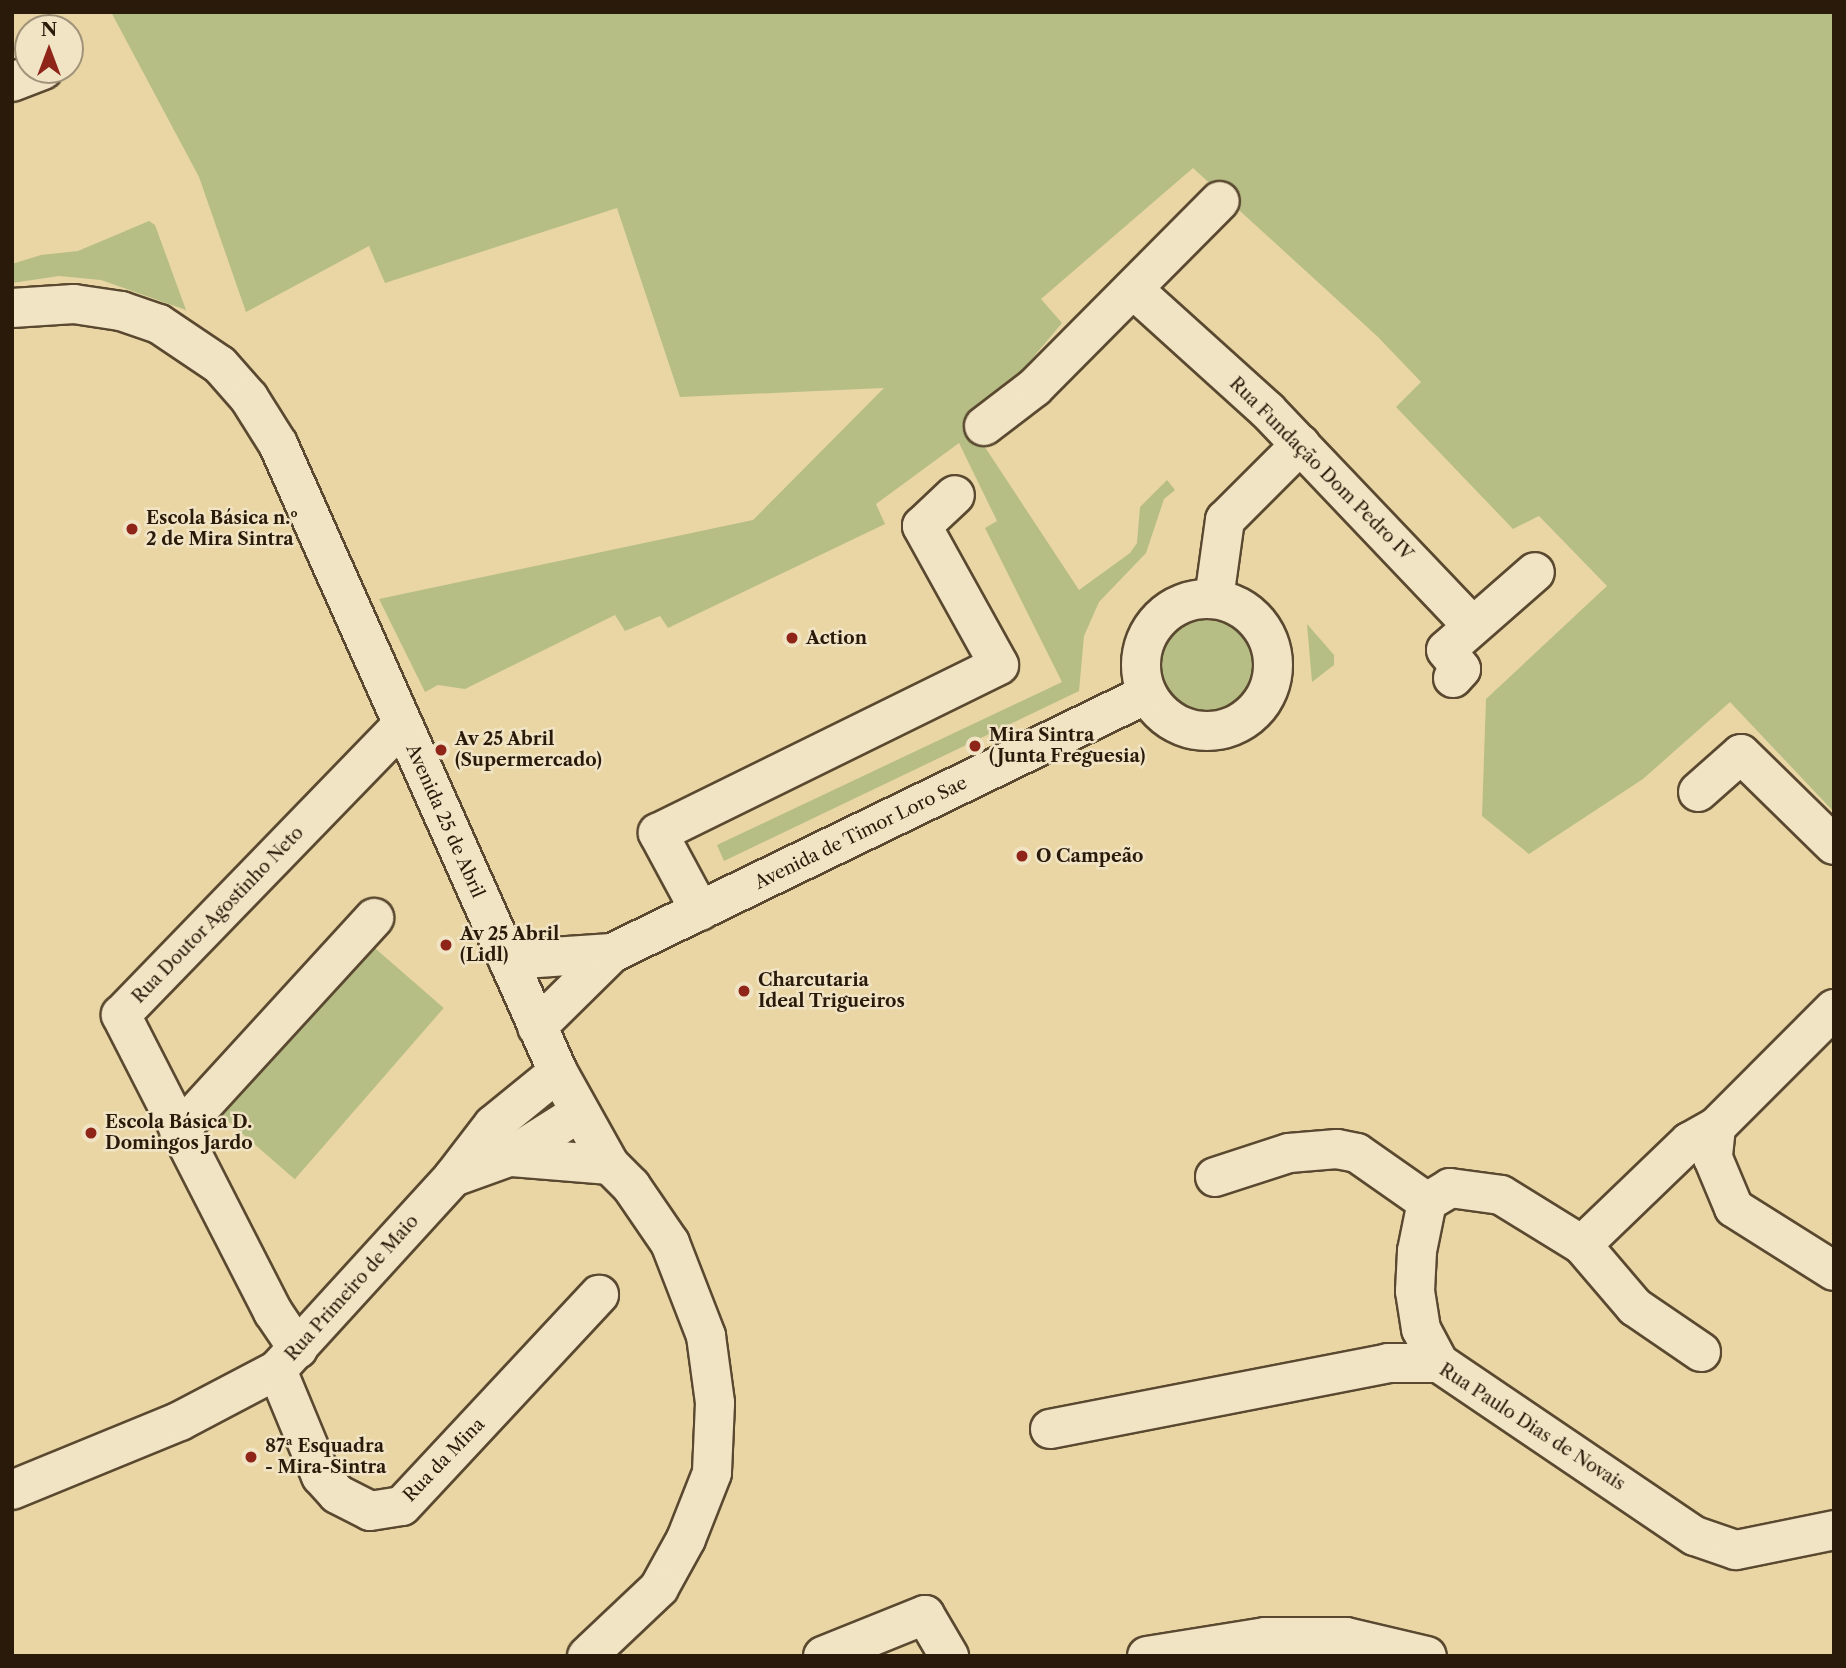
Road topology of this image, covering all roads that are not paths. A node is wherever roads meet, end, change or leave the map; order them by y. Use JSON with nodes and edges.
{"nodes":[{"id":1,"x":1220,"y":201,"type":"dead end"},
{"id":2,"x":1133,"y":289,"type":"junction"},
{"id":3,"x":12,"y":307,"type":"edge"},
{"id":4,"x":984,"y":426,"type":"dead end"},
{"id":5,"x":1301,"y":444,"type":"junction"},
{"id":6,"x":955,"y":495,"type":"dead end"},
{"id":7,"x":1535,"y":572,"type":"dead end"},
{"id":8,"x":1214,"y":599,"type":"junction"},
{"id":9,"x":1147,"y":694,"type":"junction"},
{"id":10,"x":402,"y":725,"type":"junction"},
{"id":11,"x":1698,"y":792,"type":"dead end"},
{"id":12,"x":1834,"y":845,"type":"edge"},
{"id":13,"x":700,"y":911,"type":"junction"},
{"id":14,"x":374,"y":918,"type":"dead end"},
{"id":15,"x":612,"y":953,"type":"junction"},
{"id":16,"x":508,"y":960,"type":"junction"},
{"id":17,"x":1834,"y":1009,"type":"edge"},
{"id":18,"x":537,"y":1027,"type":"junction"},
{"id":19,"x":558,"y":1072,"type":"junction"},
{"id":20,"x":579,"y":1113,"type":"junction"},
{"id":21,"x":1716,"y":1128,"type":"junction"},
{"id":22,"x":179,"y":1131,"type":"junction"},
{"id":23,"x":509,"y":1157,"type":"junction"},
{"id":24,"x":610,"y":1166,"type":"junction"},
{"id":25,"x":453,"y":1177,"type":"junction"},
{"id":26,"x":1215,"y":1177,"type":"dead end"},
{"id":27,"x":1427,"y":1202,"type":"junction"},
{"id":28,"x":1582,"y":1245,"type":"junction"},
{"id":29,"x":1834,"y":1271,"type":"edge"},
{"id":30,"x":599,"y":1295,"type":"dead end"},
{"id":31,"x":1701,"y":1352,"type":"dead end"},
{"id":32,"x":288,"y":1359,"type":"junction"},
{"id":33,"x":1439,"y":1363,"type":"junction"},
{"id":34,"x":1050,"y":1429,"type":"dead end"},
{"id":35,"x":12,"y":1490,"type":"edge"},
{"id":36,"x":1834,"y":1530,"type":"edge"},
{"id":37,"x":587,"y":1656,"type":"edge"},
{"id":38,"x":823,"y":1656,"type":"edge"},
{"id":39,"x":949,"y":1656,"type":"edge"},
{"id":40,"x":1147,"y":1656,"type":"edge"},
{"id":41,"x":1427,"y":1656,"type":"edge"}],
"edges":[{"from":1,"to":2,"type":"street"},
{"from":2,"to":4,"type":"street"},
{"from":2,"to":5,"type":"street","name":"Rua Fundação Dom Pedro IV"},
{"from":3,"to":10,"type":"street","name":"Avenida 25 de Abril"},
{"from":5,"to":7,"type":"street","name":"Rua Fundação Dom Pedro IV"},
{"from":5,"to":8,"type":"street"},
{"from":6,"to":13,"type":"street"},
{"from":8,"to":9,"type":"street"},
{"from":8,"to":9,"type":"street"},
{"from":9,"to":13,"type":"street","name":"Avenida de Timor Loro Sae"},
{"from":10,"to":16,"type":"street","name":"Avenida 25 de Abril"},
{"from":10,"to":22,"type":"street","name":"Rua Doutor Agostinho Neto"},
{"from":11,"to":12,"type":"street"},
{"from":13,"to":15,"type":"street","name":"Avenida de Timor Loro Sae"},
{"from":14,"to":22,"type":"street"},
{"from":15,"to":16,"type":"street","name":"Avenida de Timor Loro Sae"},
{"from":15,"to":18,"type":"street","name":"Avenida de Timor Loro Sae"},
{"from":16,"to":18,"type":"street","name":"Avenida 25 de Abril"},
{"from":17,"to":21,"type":"street"},
{"from":18,"to":19,"type":"street","name":"Avenida 25 de Abril"},
{"from":19,"to":20,"type":"street","name":"Avenida 25 de Abril"},
{"from":19,"to":25,"type":"street","name":"Rua Primeiro de Maio"},
{"from":20,"to":23,"type":"street","name":"Rua Primeiro de Maio"},
{"from":20,"to":24,"type":"street","name":"Avenida 25 de Abril"},
{"from":21,"to":28,"type":"street"},
{"from":21,"to":29,"type":"street"},
{"from":22,"to":32,"type":"street","name":"Rua Doutor Agostinho Neto"},
{"from":23,"to":24,"type":"street"},
{"from":23,"to":25,"type":"street","name":"Rua Primeiro de Maio"},
{"from":24,"to":37,"type":"street","name":"Avenida 25 de Abril"},
{"from":25,"to":32,"type":"street","name":"Rua Primeiro de Maio"},
{"from":26,"to":27,"type":"street"},
{"from":27,"to":28,"type":"street"},
{"from":27,"to":33,"type":"street"},
{"from":28,"to":31,"type":"street"},
{"from":30,"to":32,"type":"street","name":"Rua da Mina"},
{"from":32,"to":35,"type":"street","name":"Rua Primeiro de Maio"},
{"from":33,"to":34,"type":"street","name":"Rua Paulo Dias de Novais"},
{"from":33,"to":36,"type":"street","name":"Rua Paulo Dias de Novais"},
{"from":38,"to":39,"type":"street"},
{"from":40,"to":41,"type":"street"}]}
